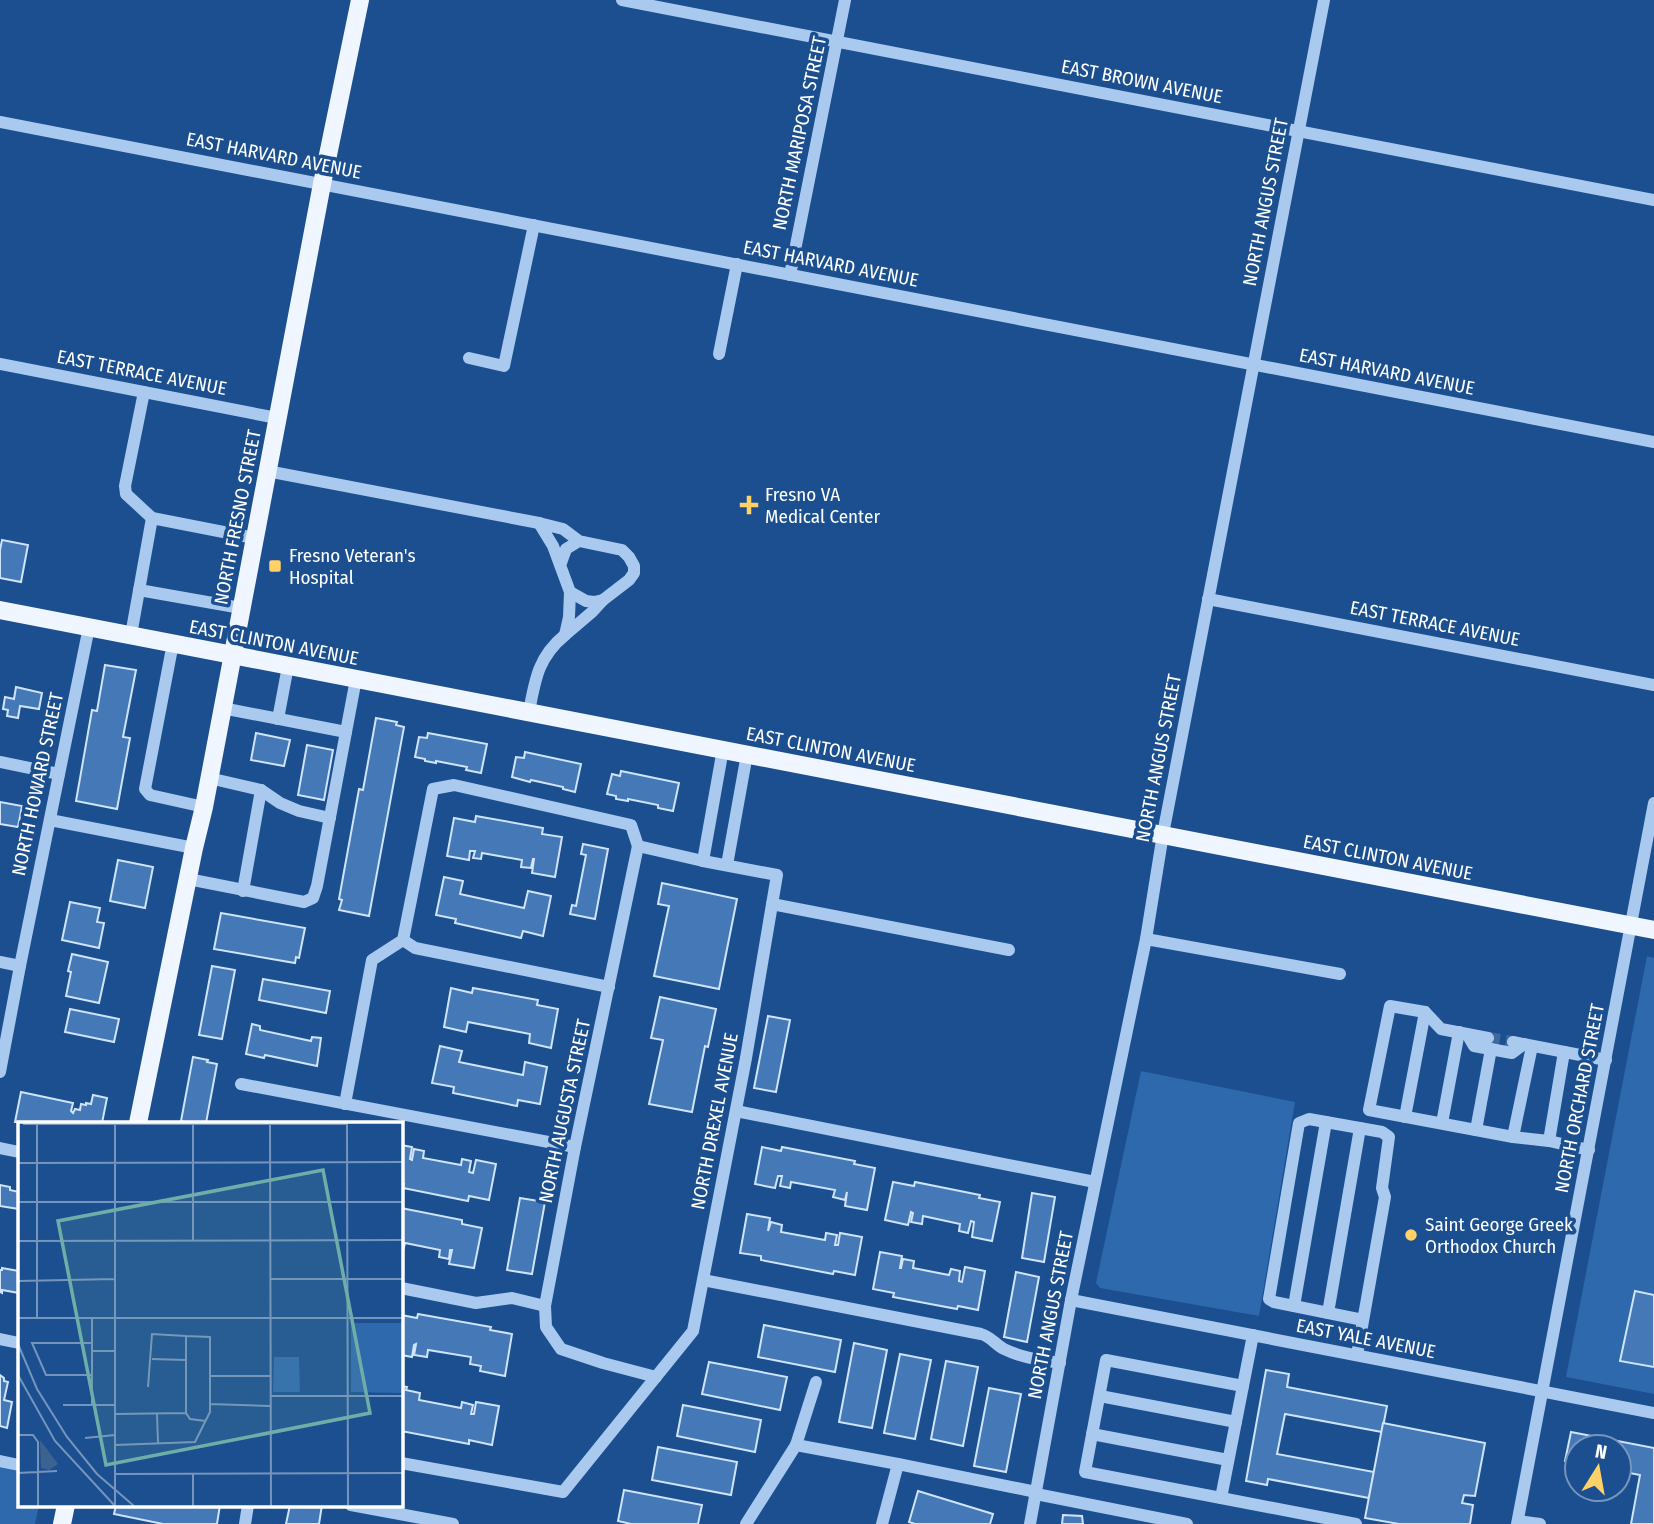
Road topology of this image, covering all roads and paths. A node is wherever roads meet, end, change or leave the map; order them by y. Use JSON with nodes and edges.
{"nodes":[{"id":1,"x":360,"y":0,"type":"edge"},
{"id":2,"x":622,"y":0,"type":"edge"},
{"id":3,"x":845,"y":0,"type":"edge"},
{"id":4,"x":1324,"y":0,"type":"edge"},
{"id":5,"x":837,"y":42,"type":"junction"},
{"id":6,"x":0,"y":122,"type":"edge"},
{"id":7,"x":1299,"y":131,"type":"junction"},
{"id":8,"x":322,"y":184,"type":"junction"},
{"id":9,"x":1654,"y":200,"type":"edge"},
{"id":10,"x":534,"y":225,"type":"junction"},
{"id":11,"x":737,"y":264,"type":"junction"},
{"id":12,"x":790,"y":275,"type":"junction"},
{"id":13,"x":719,"y":354,"type":"dead end"},
{"id":14,"x":469,"y":358,"type":"dead end"},
{"id":15,"x":0,"y":364,"type":"edge"},
{"id":16,"x":1254,"y":365,"type":"junction"},
{"id":17,"x":144,"y":392,"type":"junction"},
{"id":18,"x":277,"y":418,"type":"junction"},
{"id":19,"x":1654,"y":442,"type":"edge"},
{"id":20,"x":267,"y":471,"type":"junction"},
{"id":21,"x":152,"y":518,"type":"junction"},
{"id":22,"x":539,"y":523,"type":"junction"},
{"id":23,"x":254,"y":538,"type":"junction"},
{"id":24,"x":579,"y":541,"type":"junction"},
{"id":25,"x":561,"y":563,"type":"junction"},
{"id":26,"x":139,"y":590,"type":"junction"},
{"id":27,"x":570,"y":592,"type":"junction"},
{"id":28,"x":1208,"y":599,"type":"junction"},
{"id":29,"x":603,"y":600,"type":"junction"},
{"id":30,"x":241,"y":608,"type":"junction"},
{"id":31,"x":0,"y":610,"type":"edge"},
{"id":32,"x":89,"y":627,"type":"junction"},
{"id":33,"x":131,"y":635,"type":"junction"},
{"id":34,"x":565,"y":635,"type":"junction"},
{"id":35,"x":173,"y":643,"type":"junction"},
{"id":36,"x":232,"y":655,"type":"junction"},
{"id":37,"x":288,"y":666,"type":"junction"},
{"id":38,"x":356,"y":679,"type":"junction"},
{"id":39,"x":1654,"y":685,"type":"edge"},
{"id":40,"x":222,"y":709,"type":"junction"},
{"id":41,"x":529,"y":712,"type":"junction"},
{"id":42,"x":278,"y":719,"type":"junction"},
{"id":43,"x":346,"y":732,"type":"junction"},
{"id":44,"x":723,"y":749,"type":"junction"},
{"id":45,"x":747,"y":754,"type":"junction"},
{"id":46,"x":0,"y":762,"type":"edge"},
{"id":47,"x":58,"y":774,"type":"junction"},
{"id":48,"x":209,"y":778,"type":"junction"},
{"id":49,"x":261,"y":790,"type":"junction"},
{"id":50,"x":1654,"y":803,"type":"edge"},
{"id":51,"x":204,"y":807,"type":"junction"},
{"id":52,"x":330,"y":818,"type":"junction"},
{"id":53,"x":50,"y":820,"type":"junction"},
{"id":54,"x":1163,"y":834,"type":"junction"},
{"id":55,"x":638,"y":846,"type":"junction"},
{"id":56,"x":194,"y":848,"type":"junction"},
{"id":57,"x":703,"y":861,"type":"junction"},
{"id":58,"x":727,"y":865,"type":"junction"},
{"id":59,"x":188,"y":879,"type":"junction"},
{"id":60,"x":243,"y":891,"type":"junction"},
{"id":61,"x":772,"y":904,"type":"junction"},
{"id":62,"x":1632,"y":926,"type":"junction"},
{"id":63,"x":1654,"y":930,"type":"edge"},
{"id":64,"x":1146,"y":939,"type":"junction"},
{"id":65,"x":403,"y":940,"type":"junction"},
{"id":66,"x":1009,"y":950,"type":"dead end"},
{"id":67,"x":0,"y":962,"type":"edge"},
{"id":68,"x":20,"y":965,"type":"junction"},
{"id":69,"x":1340,"y":974,"type":"dead end"},
{"id":70,"x":609,"y":987,"type":"junction"},
{"id":71,"x":1425,"y":1012,"type":"junction"},
{"id":72,"x":1463,"y":1033,"type":"junction"},
{"id":73,"x":1490,"y":1043,"type":"junction"},
{"id":74,"x":1523,"y":1044,"type":"junction"},
{"id":75,"x":1563,"y":1052,"type":"junction"},
{"id":76,"x":1606,"y":1060,"type":"junction"},
{"id":77,"x":0,"y":1072,"type":"edge"},
{"id":78,"x":241,"y":1084,"type":"dead end"},
{"id":79,"x":345,"y":1104,"type":"junction"},
{"id":80,"x":736,"y":1111,"type":"junction"},
{"id":81,"x":1405,"y":1117,"type":"junction"},
{"id":82,"x":138,"y":1122,"type":"edge"},
{"id":83,"x":1326,"y":1122,"type":"junction"},
{"id":84,"x":1442,"y":1123,"type":"junction"},
{"id":85,"x":1360,"y":1128,"type":"junction"},
{"id":86,"x":1476,"y":1130,"type":"junction"},
{"id":87,"x":1513,"y":1137,"type":"junction"},
{"id":88,"x":1549,"y":1142,"type":"junction"},
{"id":89,"x":575,"y":1147,"type":"junction"},
{"id":90,"x":0,"y":1148,"type":"edge"},
{"id":91,"x":1589,"y":1150,"type":"junction"},
{"id":92,"x":18,"y":1152,"type":"edge"},
{"id":93,"x":1096,"y":1182,"type":"junction"},
{"id":94,"x":703,"y":1280,"type":"junction"},
{"id":95,"x":402,"y":1287,"type":"edge"},
{"id":96,"x":1071,"y":1300,"type":"junction"},
{"id":97,"x":545,"y":1306,"type":"junction"},
{"id":98,"x":1294,"y":1306,"type":"junction"},
{"id":99,"x":1328,"y":1313,"type":"junction"},
{"id":100,"x":1363,"y":1320,"type":"junction"},
{"id":101,"x":1252,"y":1335,"type":"junction"},
{"id":102,"x":0,"y":1339,"type":"edge"},
{"id":103,"x":18,"y":1343,"type":"edge"},
{"id":104,"x":1357,"y":1355,"type":"junction"},
{"id":105,"x":1060,"y":1363,"type":"junction"},
{"id":106,"x":656,"y":1377,"type":"junction"},
{"id":107,"x":816,"y":1382,"type":"dead end"},
{"id":108,"x":1243,"y":1386,"type":"junction"},
{"id":109,"x":1543,"y":1391,"type":"junction"},
{"id":110,"x":1100,"y":1396,"type":"junction"},
{"id":111,"x":1654,"y":1413,"type":"edge"},
{"id":112,"x":1236,"y":1422,"type":"junction"},
{"id":113,"x":1092,"y":1434,"type":"junction"},
{"id":114,"x":796,"y":1446,"type":"junction"},
{"id":115,"x":1228,"y":1460,"type":"junction"},
{"id":116,"x":0,"y":1461,"type":"edge"},
{"id":117,"x":402,"y":1463,"type":"edge"},
{"id":118,"x":898,"y":1464,"type":"junction"},
{"id":119,"x":18,"y":1465,"type":"edge"},
{"id":120,"x":1036,"y":1493,"type":"junction"},
{"id":121,"x":1221,"y":1498,"type":"junction"},
{"id":122,"x":66,"y":1506,"type":"edge"},
{"id":123,"x":248,"y":1506,"type":"edge"},
{"id":124,"x":356,"y":1506,"type":"edge"},
{"id":125,"x":1518,"y":1522,"type":"edge"},
{"id":126,"x":62,"y":1524,"type":"edge"},
{"id":127,"x":245,"y":1524,"type":"edge"},
{"id":128,"x":453,"y":1524,"type":"edge"},
{"id":129,"x":746,"y":1524,"type":"edge"},
{"id":130,"x":882,"y":1524,"type":"edge"},
{"id":131,"x":1030,"y":1524,"type":"edge"},
{"id":132,"x":1187,"y":1524,"type":"edge"},
{"id":133,"x":1356,"y":1524,"type":"edge"},
{"id":134,"x":1540,"y":1524,"type":"edge"}],
"edges":[{"from":1,"to":8,"type":"main road","name":"NORTH FRESNO STREET"},
{"from":2,"to":5,"type":"street","name":"EAST BROWN AVENUE"},
{"from":3,"to":5,"type":"street","name":"NORTH MARIPOSA STREET"},
{"from":4,"to":7,"type":"street","name":"NORTH ANGUS STREET"},
{"from":5,"to":7,"type":"street","name":"EAST BROWN AVENUE"},
{"from":5,"to":12,"type":"street","name":"NORTH MARIPOSA STREET"},
{"from":6,"to":8,"type":"street","name":"EAST HARVARD AVENUE"},
{"from":7,"to":9,"type":"street","name":"EAST BROWN AVENUE"},
{"from":7,"to":16,"type":"street","name":"NORTH ANGUS STREET"},
{"from":8,"to":10,"type":"street","name":"EAST HARVARD AVENUE"},
{"from":8,"to":18,"type":"main road","name":"NORTH FRESNO STREET"},
{"from":10,"to":11,"type":"street","name":"EAST HARVARD AVENUE"},
{"from":10,"to":14,"type":"street"},
{"from":11,"to":12,"type":"street","name":"EAST HARVARD AVENUE"},
{"from":11,"to":13,"type":"street"},
{"from":12,"to":16,"type":"street","name":"EAST HARVARD AVENUE"},
{"from":15,"to":17,"type":"street","name":"EAST TERRACE AVENUE"},
{"from":16,"to":19,"type":"street","name":"EAST HARVARD AVENUE"},
{"from":16,"to":28,"type":"street","name":"NORTH ANGUS STREET"},
{"from":17,"to":18,"type":"street","name":"EAST TERRACE AVENUE"},
{"from":17,"to":21,"type":"street"},
{"from":18,"to":20,"type":"main road","name":"NORTH FRESNO STREET"},
{"from":20,"to":22,"type":"street"},
{"from":20,"to":23,"type":"main road","name":"NORTH FRESNO STREET"},
{"from":21,"to":23,"type":"street"},
{"from":21,"to":26,"type":"street"},
{"from":22,"to":24,"type":"street"},
{"from":22,"to":25,"type":"street"},
{"from":23,"to":30,"type":"main road","name":"NORTH FRESNO STREET"},
{"from":24,"to":25,"type":"street"},
{"from":24,"to":29,"type":"street"},
{"from":25,"to":27,"type":"street"},
{"from":26,"to":30,"type":"street"},
{"from":26,"to":33,"type":"street"},
{"from":27,"to":29,"type":"street"},
{"from":27,"to":34,"type":"street"},
{"from":28,"to":39,"type":"street","name":"EAST TERRACE AVENUE"},
{"from":28,"to":54,"type":"street","name":"NORTH ANGUS STREET"},
{"from":29,"to":34,"type":"street"},
{"from":30,"to":36,"type":"main road","name":"NORTH FRESNO STREET"},
{"from":31,"to":32,"type":"main road","name":"EAST CLINTON AVENUE"},
{"from":32,"to":33,"type":"main road","name":"EAST CLINTON AVENUE"},
{"from":32,"to":47,"type":"street","name":"NORTH HOWARD STREET"},
{"from":33,"to":35,"type":"main road","name":"EAST CLINTON AVENUE"},
{"from":34,"to":41,"type":"street"},
{"from":35,"to":36,"type":"main road","name":"EAST CLINTON AVENUE"},
{"from":35,"to":51,"type":"street"},
{"from":36,"to":37,"type":"main road","name":"EAST CLINTON AVENUE"},
{"from":36,"to":40,"type":"main road","name":"NORTH FRESNO STREET"},
{"from":37,"to":38,"type":"main road","name":"EAST CLINTON AVENUE"},
{"from":37,"to":42,"type":"street"},
{"from":38,"to":41,"type":"main road","name":"EAST CLINTON AVENUE"},
{"from":38,"to":43,"type":"street"},
{"from":40,"to":42,"type":"street"},
{"from":40,"to":48,"type":"main road","name":"NORTH FRESNO STREET"},
{"from":41,"to":44,"type":"main road","name":"EAST CLINTON AVENUE"},
{"from":42,"to":43,"type":"street"},
{"from":43,"to":52,"type":"street"},
{"from":44,"to":45,"type":"main road","name":"EAST CLINTON AVENUE"},
{"from":44,"to":57,"type":"street"},
{"from":45,"to":54,"type":"main road","name":"EAST CLINTON AVENUE"},
{"from":45,"to":58,"type":"street"},
{"from":46,"to":47,"type":"street"},
{"from":47,"to":53,"type":"street","name":"NORTH HOWARD STREET"},
{"from":48,"to":49,"type":"street"},
{"from":48,"to":51,"type":"main road","name":"NORTH FRESNO STREET"},
{"from":49,"to":52,"type":"street"},
{"from":49,"to":60,"type":"street"},
{"from":50,"to":62,"type":"street","name":"NORTH ORCHARD STREET"},
{"from":51,"to":56,"type":"main road","name":"NORTH FRESNO STREET"},
{"from":52,"to":60,"type":"street"},
{"from":53,"to":56,"type":"street"},
{"from":53,"to":68,"type":"street","name":"NORTH HOWARD STREET"},
{"from":54,"to":62,"type":"main road","name":"EAST CLINTON AVENUE"},
{"from":54,"to":64,"type":"street","name":"NORTH ANGUS STREET"},
{"from":55,"to":57,"type":"street"},
{"from":55,"to":65,"type":"street"},
{"from":55,"to":70,"type":"street","name":"NORTH AUGUSTA STREET"},
{"from":56,"to":59,"type":"main road","name":"NORTH FRESNO STREET"},
{"from":57,"to":58,"type":"street"},
{"from":58,"to":61,"type":"street","name":"NORTH DREXEL AVENUE"},
{"from":59,"to":60,"type":"street"},
{"from":59,"to":82,"type":"main road","name":"NORTH FRESNO STREET"},
{"from":61,"to":66,"type":"street"},
{"from":61,"to":80,"type":"street","name":"NORTH DREXEL AVENUE"},
{"from":62,"to":63,"type":"main road","name":"EAST CLINTON AVENUE"},
{"from":62,"to":76,"type":"street","name":"NORTH ORCHARD STREET"},
{"from":64,"to":69,"type":"street"},
{"from":64,"to":93,"type":"street","name":"NORTH ANGUS STREET"},
{"from":65,"to":70,"type":"street"},
{"from":65,"to":79,"type":"street"},
{"from":67,"to":68,"type":"street"},
{"from":68,"to":77,"type":"street","name":"NORTH HOWARD STREET"},
{"from":70,"to":89,"type":"street","name":"NORTH AUGUSTA STREET"},
{"from":71,"to":72,"type":"street"},
{"from":71,"to":81,"type":"street"},
{"from":71,"to":81,"type":"street"},
{"from":72,"to":73,"type":"street"},
{"from":72,"to":84,"type":"street"},
{"from":73,"to":74,"type":"street"},
{"from":73,"to":86,"type":"street"},
{"from":74,"to":75,"type":"street"},
{"from":74,"to":87,"type":"street"},
{"from":75,"to":76,"type":"street"},
{"from":75,"to":88,"type":"street"},
{"from":76,"to":91,"type":"street","name":"NORTH ORCHARD STREET"},
{"from":78,"to":79,"type":"street"},
{"from":79,"to":89,"type":"street"},
{"from":80,"to":93,"type":"street"},
{"from":80,"to":94,"type":"street","name":"NORTH DREXEL AVENUE"},
{"from":81,"to":84,"type":"street"},
{"from":83,"to":85,"type":"street"},
{"from":83,"to":98,"type":"street"},
{"from":83,"to":98,"type":"street"},
{"from":84,"to":86,"type":"street"},
{"from":85,"to":99,"type":"street"},
{"from":85,"to":100,"type":"street"},
{"from":86,"to":87,"type":"street"},
{"from":87,"to":88,"type":"street"},
{"from":88,"to":91,"type":"street"},
{"from":89,"to":97,"type":"street","name":"NORTH AUGUSTA STREET"},
{"from":90,"to":92,"type":"street"},
{"from":91,"to":109,"type":"street","name":"NORTH ORCHARD STREET"},
{"from":93,"to":96,"type":"street","name":"NORTH ANGUS STREET"},
{"from":94,"to":105,"type":"street"},
{"from":94,"to":106,"type":"street","name":"NORTH DREXEL AVENUE"},
{"from":95,"to":97,"type":"street"},
{"from":96,"to":101,"type":"street","name":"EAST YALE AVENUE"},
{"from":96,"to":105,"type":"street","name":"NORTH ANGUS STREET"},
{"from":97,"to":106,"type":"street"},
{"from":98,"to":99,"type":"street"},
{"from":99,"to":100,"type":"street"},
{"from":100,"to":104,"type":"street"},
{"from":101,"to":104,"type":"street","name":"EAST YALE AVENUE"},
{"from":101,"to":108,"type":"street"},
{"from":102,"to":103,"type":"street"},
{"from":104,"to":109,"type":"street","name":"EAST YALE AVENUE"},
{"from":105,"to":120,"type":"street","name":"NORTH ANGUS STREET"},
{"from":106,"to":117,"type":"street","name":"NORTH DREXEL AVENUE"},
{"from":107,"to":114,"type":"street"},
{"from":108,"to":110,"type":"street"},
{"from":108,"to":112,"type":"street"},
{"from":109,"to":111,"type":"street","name":"EAST YALE AVENUE"},
{"from":109,"to":125,"type":"street","name":"NORTH ORCHARD STREET"},
{"from":110,"to":112,"type":"street"},
{"from":110,"to":113,"type":"street"},
{"from":112,"to":115,"type":"street"},
{"from":113,"to":115,"type":"street"},
{"from":113,"to":121,"type":"street"},
{"from":114,"to":118,"type":"street"},
{"from":114,"to":129,"type":"street"},
{"from":115,"to":121,"type":"street"},
{"from":116,"to":119,"type":"street"},
{"from":118,"to":120,"type":"street"},
{"from":118,"to":130,"type":"street"},
{"from":120,"to":131,"type":"street","name":"NORTH ANGUS STREET"},
{"from":120,"to":132,"type":"street"},
{"from":121,"to":133,"type":"street"},
{"from":122,"to":126,"type":"main road"},
{"from":123,"to":127,"type":"street"},
{"from":124,"to":128,"type":"street"},
{"from":125,"to":134,"type":"street"}]}
